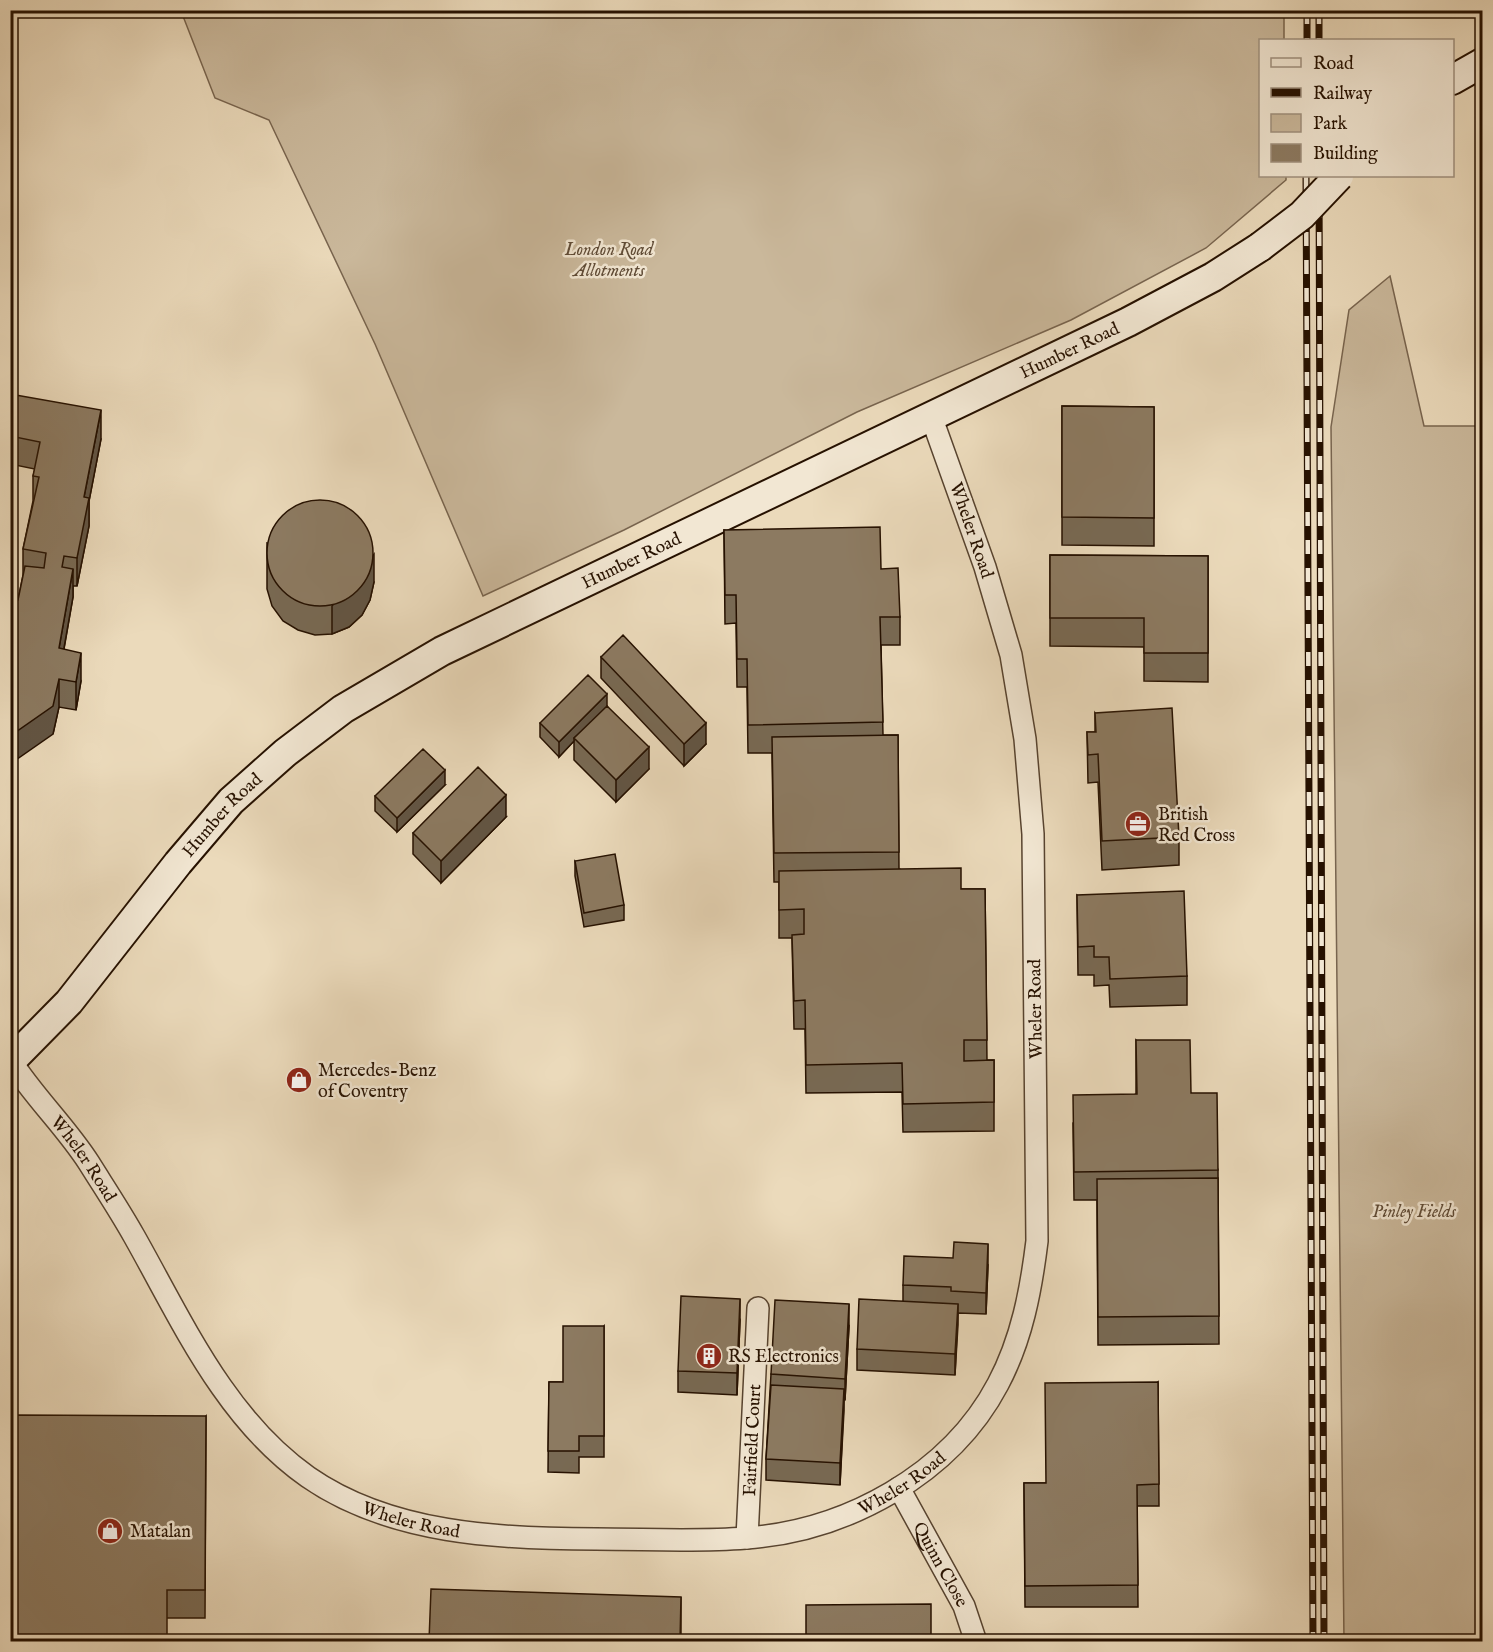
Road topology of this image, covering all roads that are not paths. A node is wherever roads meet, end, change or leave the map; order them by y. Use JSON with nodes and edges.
{"nodes":[{"id":1,"x":1482,"y":63,"type":"edge"},
{"id":2,"x":1454,"y":79,"type":"edge"},
{"id":3,"x":1338,"y":177,"type":"edge"},
{"id":4,"x":931,"y":416,"type":"junction"},
{"id":5,"x":11,"y":1061,"type":"edge"},
{"id":6,"x":758,"y":1308,"type":"dead end"},
{"id":7,"x":899,"y":1488,"type":"junction"},
{"id":8,"x":747,"y":1538,"type":"junction"},
{"id":9,"x":976,"y":1641,"type":"edge"}],
"edges":[{"from":1,"to":2,"type":"main road"},
{"from":3,"to":4,"type":"main road","name":"Humber Road","bridge":true},
{"from":4,"to":5,"type":"main road","name":"Humber Road"},
{"from":4,"to":7,"type":"street","name":"Wheler Road"},
{"from":5,"to":8,"type":"street","name":"Wheler Road"},
{"from":6,"to":8,"type":"street","name":"Fairfield Court"},
{"from":7,"to":8,"type":"street","name":"Wheler Road"},
{"from":7,"to":9,"type":"street","name":"Quinn Close"}]}
